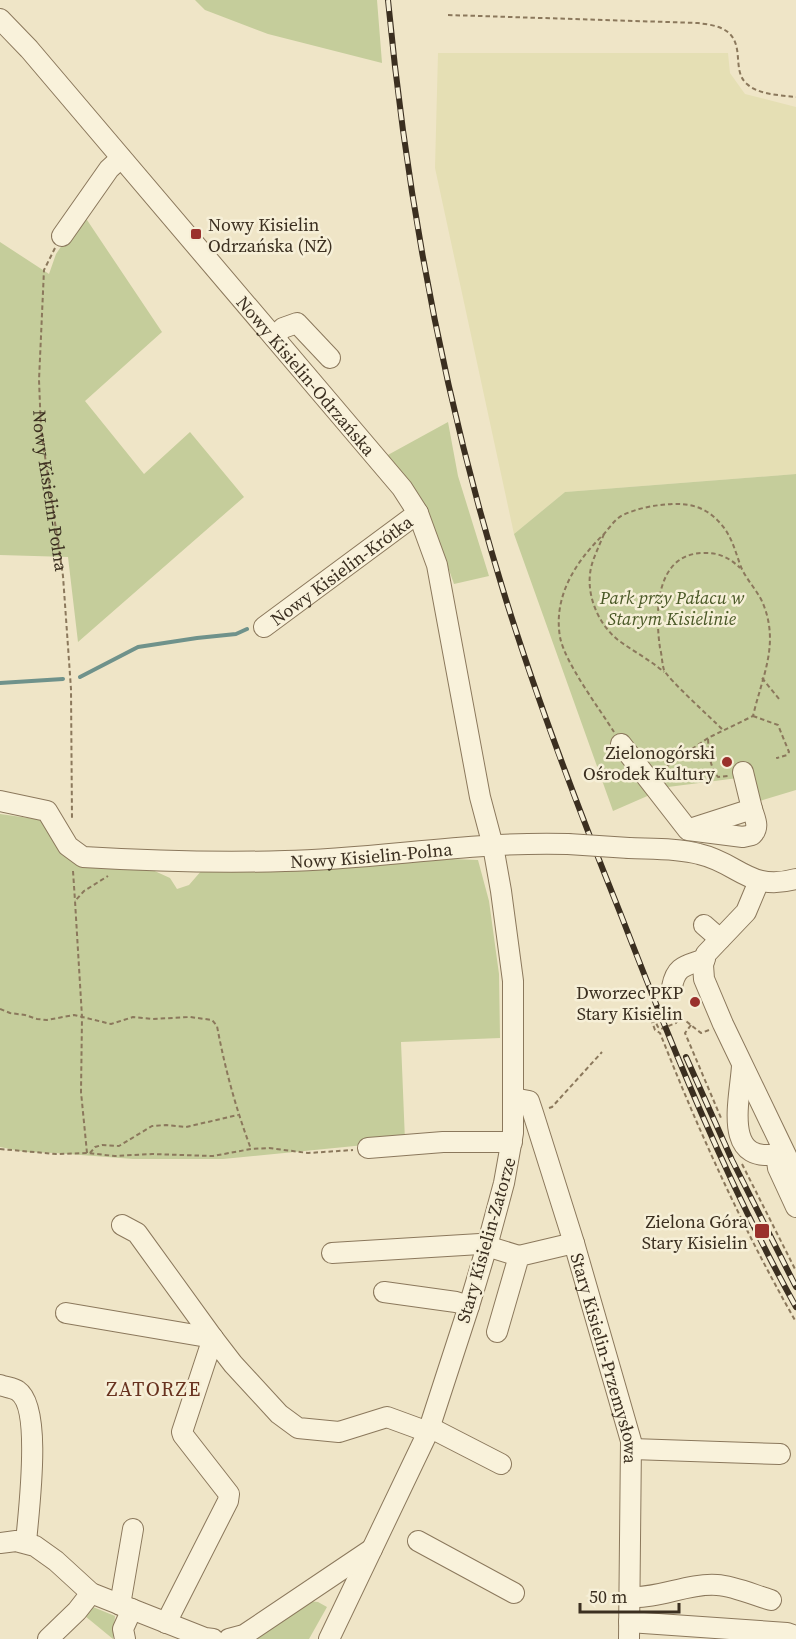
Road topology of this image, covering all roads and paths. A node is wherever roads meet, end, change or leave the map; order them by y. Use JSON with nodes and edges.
{"nodes":[{"id":1,"x":448,"y":15,"type":"dead end"},
{"id":2,"x":0,"y":19,"type":"edge"},
{"id":3,"x":796,"y":98,"type":"edge"},
{"id":4,"x":122,"y":158,"type":"junction"},
{"id":5,"x":62,"y":236,"type":"joint"},
{"id":6,"x":274,"y":337,"type":"junction"},
{"id":7,"x":330,"y":357,"type":"dead end"},
{"id":8,"x":418,"y":513,"type":"junction"},
{"id":9,"x":605,"y":532,"type":"junction"},
{"id":10,"x":742,"y":570,"type":"junction"},
{"id":11,"x":264,"y":627,"type":"dead end"},
{"id":12,"x":664,"y":672,"type":"junction"},
{"id":13,"x":762,"y":678,"type":"junction"},
{"id":14,"x":779,"y":699,"type":"dead end"},
{"id":15,"x":753,"y":716,"type":"junction"},
{"id":16,"x":723,"y":730,"type":"junction"},
{"id":17,"x":708,"y":738,"type":"junction"},
{"id":18,"x":621,"y":744,"type":"joint"},
{"id":19,"x":777,"y":757,"type":"dead end"},
{"id":20,"x":743,"y":772,"type":"joint"},
{"id":21,"x":648,"y":780,"type":"junction"},
{"id":22,"x":0,"y":801,"type":"edge"},
{"id":23,"x":688,"y":830,"type":"junction"},
{"id":24,"x":493,"y":846,"type":"junction"},
{"id":25,"x":72,"y":849,"type":"junction"},
{"id":26,"x":686,"y":851,"type":"junction"},
{"id":27,"x":121,"y":859,"type":"junction"},
{"id":28,"x":796,"y":879,"type":"edge"},
{"id":29,"x":759,"y":881,"type":"junction"},
{"id":30,"x":75,"y":901,"type":"junction"},
{"id":31,"x":704,"y":925,"type":"dead end"},
{"id":32,"x":720,"y":939,"type":"junction"},
{"id":33,"x":705,"y":959,"type":"junction"},
{"id":34,"x":672,"y":987,"type":"dead end"},
{"id":35,"x":0,"y":1009,"type":"edge"},
{"id":36,"x":82,"y":1017,"type":"junction"},
{"id":37,"x":723,"y":1024,"type":"junction"},
{"id":38,"x":603,"y":1052,"type":"dead end"},
{"id":39,"x":742,"y":1065,"type":"junction"},
{"id":40,"x":513,"y":1098,"type":"junction"},
{"id":41,"x":533,"y":1113,"type":"junction"},
{"id":42,"x":237,"y":1115,"type":"junction"},
{"id":43,"x":775,"y":1134,"type":"junction"},
{"id":44,"x":512,"y":1142,"type":"junction"},
{"id":45,"x":368,"y":1148,"type":"joint"},
{"id":46,"x":0,"y":1149,"type":"edge"},
{"id":47,"x":251,"y":1149,"type":"junction"},
{"id":48,"x":88,"y":1153,"type":"junction"},
{"id":49,"x":777,"y":1154,"type":"junction"},
{"id":50,"x":796,"y":1176,"type":"edge"},
{"id":51,"x":796,"y":1207,"type":"edge"},
{"id":52,"x":122,"y":1225,"type":"dead end"},
{"id":53,"x":574,"y":1243,"type":"junction"},
{"id":54,"x":487,"y":1246,"type":"junction"},
{"id":55,"x":332,"y":1253,"type":"dead end"},
{"id":56,"x":519,"y":1256,"type":"junction"},
{"id":57,"x":384,"y":1292,"type":"dead end"},
{"id":58,"x":470,"y":1306,"type":"junction"},
{"id":59,"x":66,"y":1313,"type":"dead end"},
{"id":60,"x":796,"y":1322,"type":"edge"},
{"id":61,"x":497,"y":1332,"type":"dead end"},
{"id":62,"x":213,"y":1338,"type":"junction"},
{"id":63,"x":0,"y":1385,"type":"edge"},
{"id":64,"x":429,"y":1430,"type":"junction"},
{"id":65,"x":632,"y":1449,"type":"junction"},
{"id":66,"x":780,"y":1454,"type":"dead end"},
{"id":67,"x":501,"y":1464,"type":"dead end"},
{"id":68,"x":133,"y":1529,"type":"dead end"},
{"id":69,"x":418,"y":1541,"type":"dead end"},
{"id":70,"x":0,"y":1543,"type":"edge"},
{"id":71,"x":26,"y":1543,"type":"junction"},
{"id":72,"x":374,"y":1547,"type":"junction"},
{"id":73,"x":321,"y":1583,"type":"junction"},
{"id":74,"x":91,"y":1593,"type":"junction"},
{"id":75,"x":514,"y":1593,"type":"dead end"},
{"id":76,"x":629,"y":1597,"type":"junction"},
{"id":77,"x":771,"y":1600,"type":"dead end"},
{"id":78,"x":126,"y":1607,"type":"junction"},
{"id":79,"x":343,"y":1611,"type":"junction"},
{"id":80,"x":166,"y":1623,"type":"junction"},
{"id":81,"x":629,"y":1631,"type":"edge"},
{"id":82,"x":768,"y":1635,"type":"edge"},
{"id":83,"x":796,"y":1636,"type":"edge"},
{"id":84,"x":48,"y":1639,"type":"edge"},
{"id":85,"x":125,"y":1639,"type":"edge"},
{"id":86,"x":206,"y":1639,"type":"edge"},
{"id":87,"x":229,"y":1639,"type":"edge"},
{"id":88,"x":329,"y":1639,"type":"edge"}],
"edges":[{"from":1,"to":3,"type":"path"},
{"from":2,"to":4,"type":"street","name":"Nowy Kisielin-Odrzańska"},
{"from":4,"to":5,"type":"street"},
{"from":4,"to":6,"type":"street","name":"Nowy Kisielin-Odrzańska"},
{"from":5,"to":25,"type":"path","name":"Nowy Kisielin-Polna"},
{"from":6,"to":7,"type":"street"},
{"from":6,"to":8,"type":"street","name":"Nowy Kisielin-Odrzańska"},
{"from":8,"to":11,"type":"street","name":"Nowy Kisielin-Krótka"},
{"from":8,"to":24,"type":"street","name":"Nowy Kisielin-Odrzańska"},
{"from":9,"to":10,"type":"path"},
{"from":9,"to":12,"type":"path"},
{"from":9,"to":18,"type":"path"},
{"from":10,"to":12,"type":"path"},
{"from":10,"to":13,"type":"path"},
{"from":12,"to":16,"type":"path"},
{"from":13,"to":14,"type":"path"},
{"from":13,"to":15,"type":"path"},
{"from":15,"to":16,"type":"path"},
{"from":15,"to":19,"type":"path"},
{"from":16,"to":17,"type":"path"},
{"from":17,"to":20,"type":"path"},
{"from":17,"to":21,"type":"path"},
{"from":18,"to":21,"type":"street"},
{"from":20,"to":23,"type":"street"},
{"from":21,"to":23,"type":"street"},
{"from":22,"to":25,"type":"street"},
{"from":23,"to":26,"type":"street"},
{"from":24,"to":26,"type":"street","name":"Nowy Kisielin-Polna","bridge":true},
{"from":24,"to":27,"type":"street","name":"Nowy Kisielin-Polna"},
{"from":24,"to":40,"type":"street","name":"Stary Kisielin-Zatorze"},
{"from":25,"to":27,"type":"street","name":"Nowy Kisielin-Polna"},
{"from":25,"to":30,"type":"path"},
{"from":26,"to":29,"type":"street","name":"Nowy Kisielin-Polna"},
{"from":27,"to":30,"type":"path"},
{"from":28,"to":29,"type":"street"},
{"from":29,"to":32,"type":"street"},
{"from":30,"to":36,"type":"path"},
{"from":31,"to":32,"type":"street"},
{"from":32,"to":33,"type":"street"},
{"from":33,"to":34,"type":"street"},
{"from":33,"to":37,"type":"street"},
{"from":35,"to":36,"type":"path"},
{"from":36,"to":42,"type":"path"},
{"from":36,"to":48,"type":"path"},
{"from":37,"to":39,"type":"street"},
{"from":37,"to":60,"type":"path"},
{"from":38,"to":41,"type":"path"},
{"from":39,"to":43,"type":"street"},
{"from":39,"to":49,"type":"street"},
{"from":40,"to":41,"type":"street"},
{"from":40,"to":44,"type":"street","name":"Stary Kisielin-Zatorze"},
{"from":41,"to":53,"type":"street","name":"Stary Kisielin-Przemysłowa"},
{"from":42,"to":47,"type":"path"},
{"from":42,"to":48,"type":"path"},
{"from":43,"to":49,"type":"street"},
{"from":43,"to":50,"type":"street"},
{"from":44,"to":45,"type":"street"},
{"from":44,"to":54,"type":"street","name":"Stary Kisielin-Zatorze"},
{"from":45,"to":47,"type":"path"},
{"from":46,"to":48,"type":"path"},
{"from":47,"to":48,"type":"path"},
{"from":49,"to":51,"type":"street"},
{"from":52,"to":62,"type":"street"},
{"from":53,"to":56,"type":"street"},
{"from":53,"to":65,"type":"street","name":"Stary Kisielin-Przemysłowa"},
{"from":54,"to":55,"type":"street"},
{"from":54,"to":56,"type":"street"},
{"from":54,"to":58,"type":"street","name":"Stary Kisielin-Zatorze"},
{"from":56,"to":61,"type":"street"},
{"from":57,"to":58,"type":"street"},
{"from":58,"to":64,"type":"street","name":"Stary Kisielin-Zatorze"},
{"from":59,"to":62,"type":"street"},
{"from":62,"to":64,"type":"street"},
{"from":62,"to":80,"type":"street"},
{"from":63,"to":71,"type":"street"},
{"from":64,"to":67,"type":"street"},
{"from":64,"to":72,"type":"street","name":"Stary Kisielin-Zatorze"},
{"from":65,"to":66,"type":"street"},
{"from":65,"to":76,"type":"street","name":"Stary Kisielin-Przemysłowa"},
{"from":68,"to":78,"type":"street"},
{"from":69,"to":75,"type":"street"},
{"from":70,"to":71,"type":"street"},
{"from":71,"to":74,"type":"street"},
{"from":72,"to":73,"type":"street"},
{"from":72,"to":79,"type":"street","name":"Stary Kisielin-Zatorze"},
{"from":73,"to":79,"type":"street"},
{"from":73,"to":87,"type":"street"},
{"from":74,"to":78,"type":"street"},
{"from":74,"to":84,"type":"street"},
{"from":76,"to":77,"type":"street"},
{"from":76,"to":81,"type":"street","name":"Stary Kisielin-Przemysłowa"},
{"from":78,"to":80,"type":"street"},
{"from":78,"to":85,"type":"street"},
{"from":79,"to":88,"type":"street","name":"Stary Kisielin-Zatorze"},
{"from":80,"to":86,"type":"street"},
{"from":81,"to":82,"type":"street"},
{"from":82,"to":83,"type":"street"}]}
